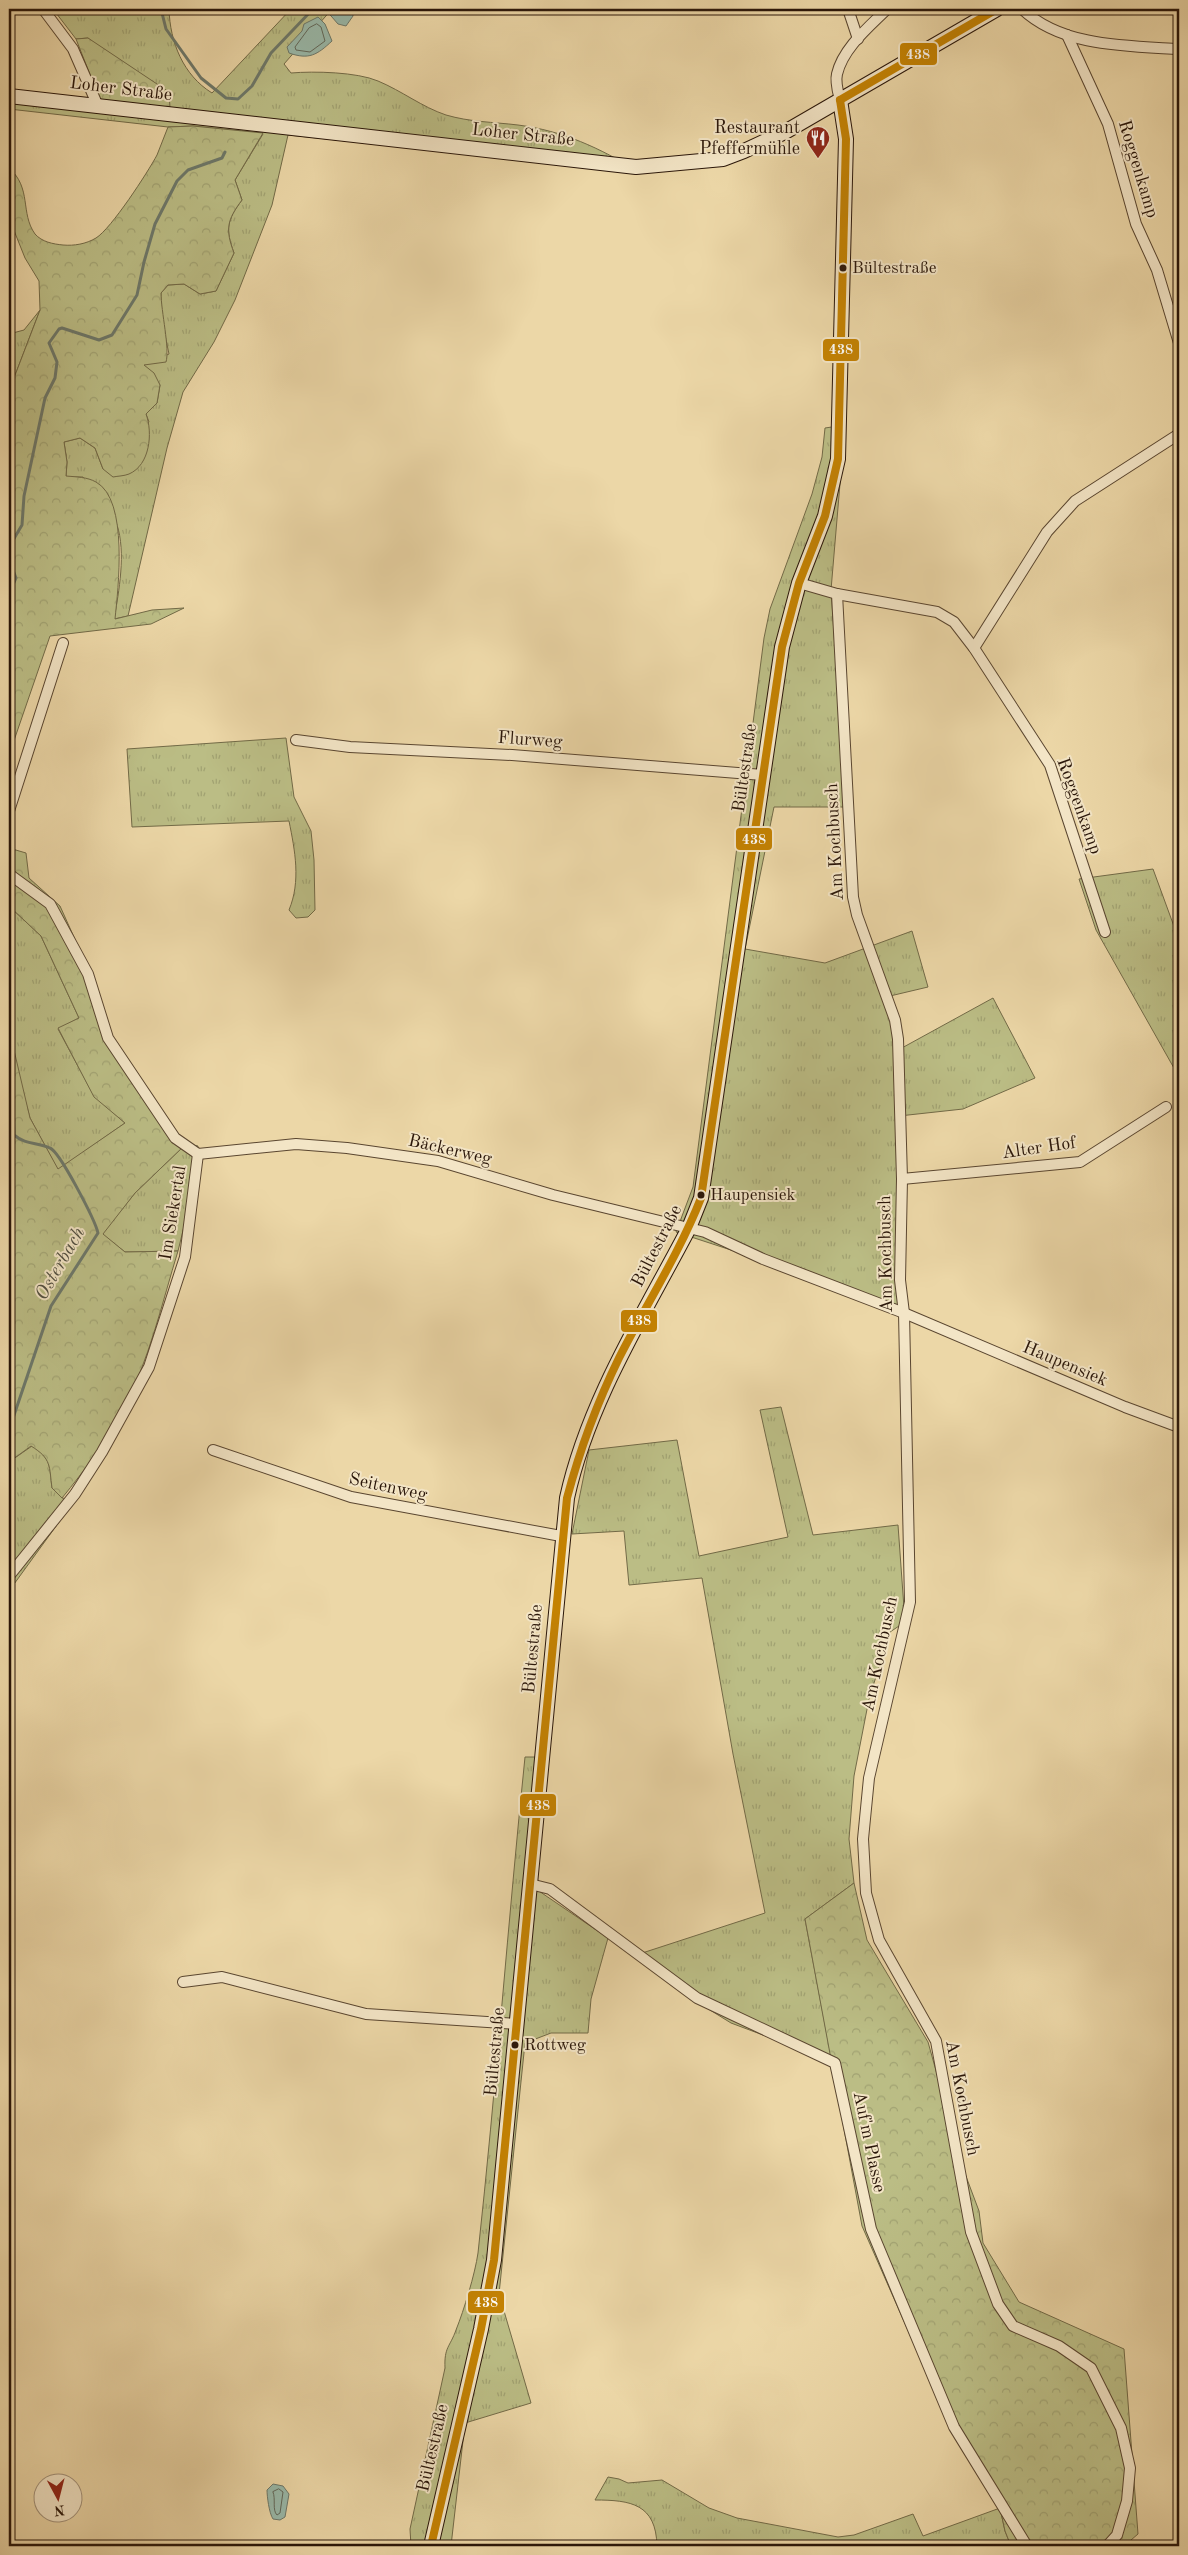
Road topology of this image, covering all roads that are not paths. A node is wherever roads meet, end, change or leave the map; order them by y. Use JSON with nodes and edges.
{"nodes":[{"id":1,"x":43,"y":9,"type":"edge"},
{"id":2,"x":848,"y":9,"type":"edge"},
{"id":3,"x":887,"y":9,"type":"edge"},
{"id":4,"x":997,"y":9,"type":"edge"},
{"id":5,"x":1022,"y":9,"type":"edge"},
{"id":6,"x":1067,"y":36,"type":"junction"},
{"id":7,"x":858,"y":39,"type":"junction"},
{"id":8,"x":1179,"y":49,"type":"edge"},
{"id":9,"x":9,"y":96,"type":"edge"},
{"id":10,"x":840,"y":100,"type":"junction"},
{"id":11,"x":97,"y":104,"type":"junction"},
{"id":12,"x":1179,"y":343,"type":"edge"},
{"id":13,"x":1179,"y":434,"type":"edge"},
{"id":14,"x":799,"y":583,"type":"junction"},
{"id":15,"x":837,"y":594,"type":"junction"},
{"id":16,"x":63,"y":643,"type":"dead end"},
{"id":17,"x":974,"y":648,"type":"junction"},
{"id":18,"x":296,"y":740,"type":"dead end"},
{"id":19,"x":763,"y":775,"type":"junction"},
{"id":20,"x":9,"y":811,"type":"edge"},
{"id":21,"x":9,"y":874,"type":"edge"},
{"id":22,"x":1105,"y":932,"type":"dead end"},
{"id":23,"x":1166,"y":1107,"type":"dead end"},
{"id":24,"x":198,"y":1154,"type":"junction"},
{"id":25,"x":902,"y":1180,"type":"junction"},
{"id":26,"x":689,"y":1228,"type":"junction"},
{"id":27,"x":904,"y":1313,"type":"junction"},
{"id":28,"x":1179,"y":1427,"type":"edge"},
{"id":29,"x":213,"y":1450,"type":"dead end"},
{"id":30,"x":562,"y":1536,"type":"junction"},
{"id":31,"x":9,"y":1576,"type":"edge"},
{"id":32,"x":530,"y":1884,"type":"junction"},
{"id":33,"x":184,"y":1982,"type":"dead end"},
{"id":34,"x":517,"y":2024,"type":"junction"},
{"id":35,"x":431,"y":2546,"type":"edge"},
{"id":36,"x":1027,"y":2546,"type":"edge"},
{"id":37,"x":1107,"y":2546,"type":"edge"}],
"edges":[{"from":1,"to":11,"type":"street"},
{"from":2,"to":7,"type":"street"},
{"from":3,"to":7,"type":"street"},
{"from":4,"to":10,"type":"street","name":"Loher Straße"},
{"from":5,"to":6,"type":"street"},
{"from":6,"to":8,"type":"street"},
{"from":6,"to":12,"type":"street","name":"Roggenkamp"},
{"from":7,"to":10,"type":"street"},
{"from":9,"to":11,"type":"street","name":"Loher Straße"},
{"from":10,"to":11,"type":"street","name":"Loher Straße"},
{"from":10,"to":14,"type":"street","name":"Bültestraße"},
{"from":13,"to":17,"type":"street"},
{"from":14,"to":15,"type":"street","name":"Roggenkamp"},
{"from":14,"to":19,"type":"street","name":"Bültestraße"},
{"from":15,"to":17,"type":"street","name":"Roggenkamp"},
{"from":15,"to":25,"type":"street","name":"Am Kochbusch"},
{"from":16,"to":20,"type":"street"},
{"from":17,"to":22,"type":"street","name":"Roggenkamp"},
{"from":18,"to":19,"type":"street","name":"Flurweg"},
{"from":19,"to":26,"type":"street","name":"Bültestraße"},
{"from":21,"to":24,"type":"street","name":"Im Siekertal"},
{"from":23,"to":25,"type":"street","name":"Alter Hof"},
{"from":24,"to":26,"type":"street","name":"Bäckerweg"},
{"from":24,"to":31,"type":"street","name":"Im Siekertal"},
{"from":25,"to":27,"type":"street","name":"Am Kochbusch"},
{"from":26,"to":27,"type":"street","name":"Haupensiek"},
{"from":26,"to":30,"type":"street","name":"Bültestraße"},
{"from":27,"to":28,"type":"street","name":"Haupensiek"},
{"from":27,"to":37,"type":"street","name":"Am Kochbusch"},
{"from":29,"to":30,"type":"street","name":"Seitenweg"},
{"from":30,"to":32,"type":"street","name":"Bültestraße"},
{"from":32,"to":34,"type":"street","name":"Bültestraße"},
{"from":32,"to":36,"type":"street","name":"Auf'm Plasse"},
{"from":33,"to":34,"type":"street"},
{"from":34,"to":35,"type":"street","name":"Bültestraße"}]}
